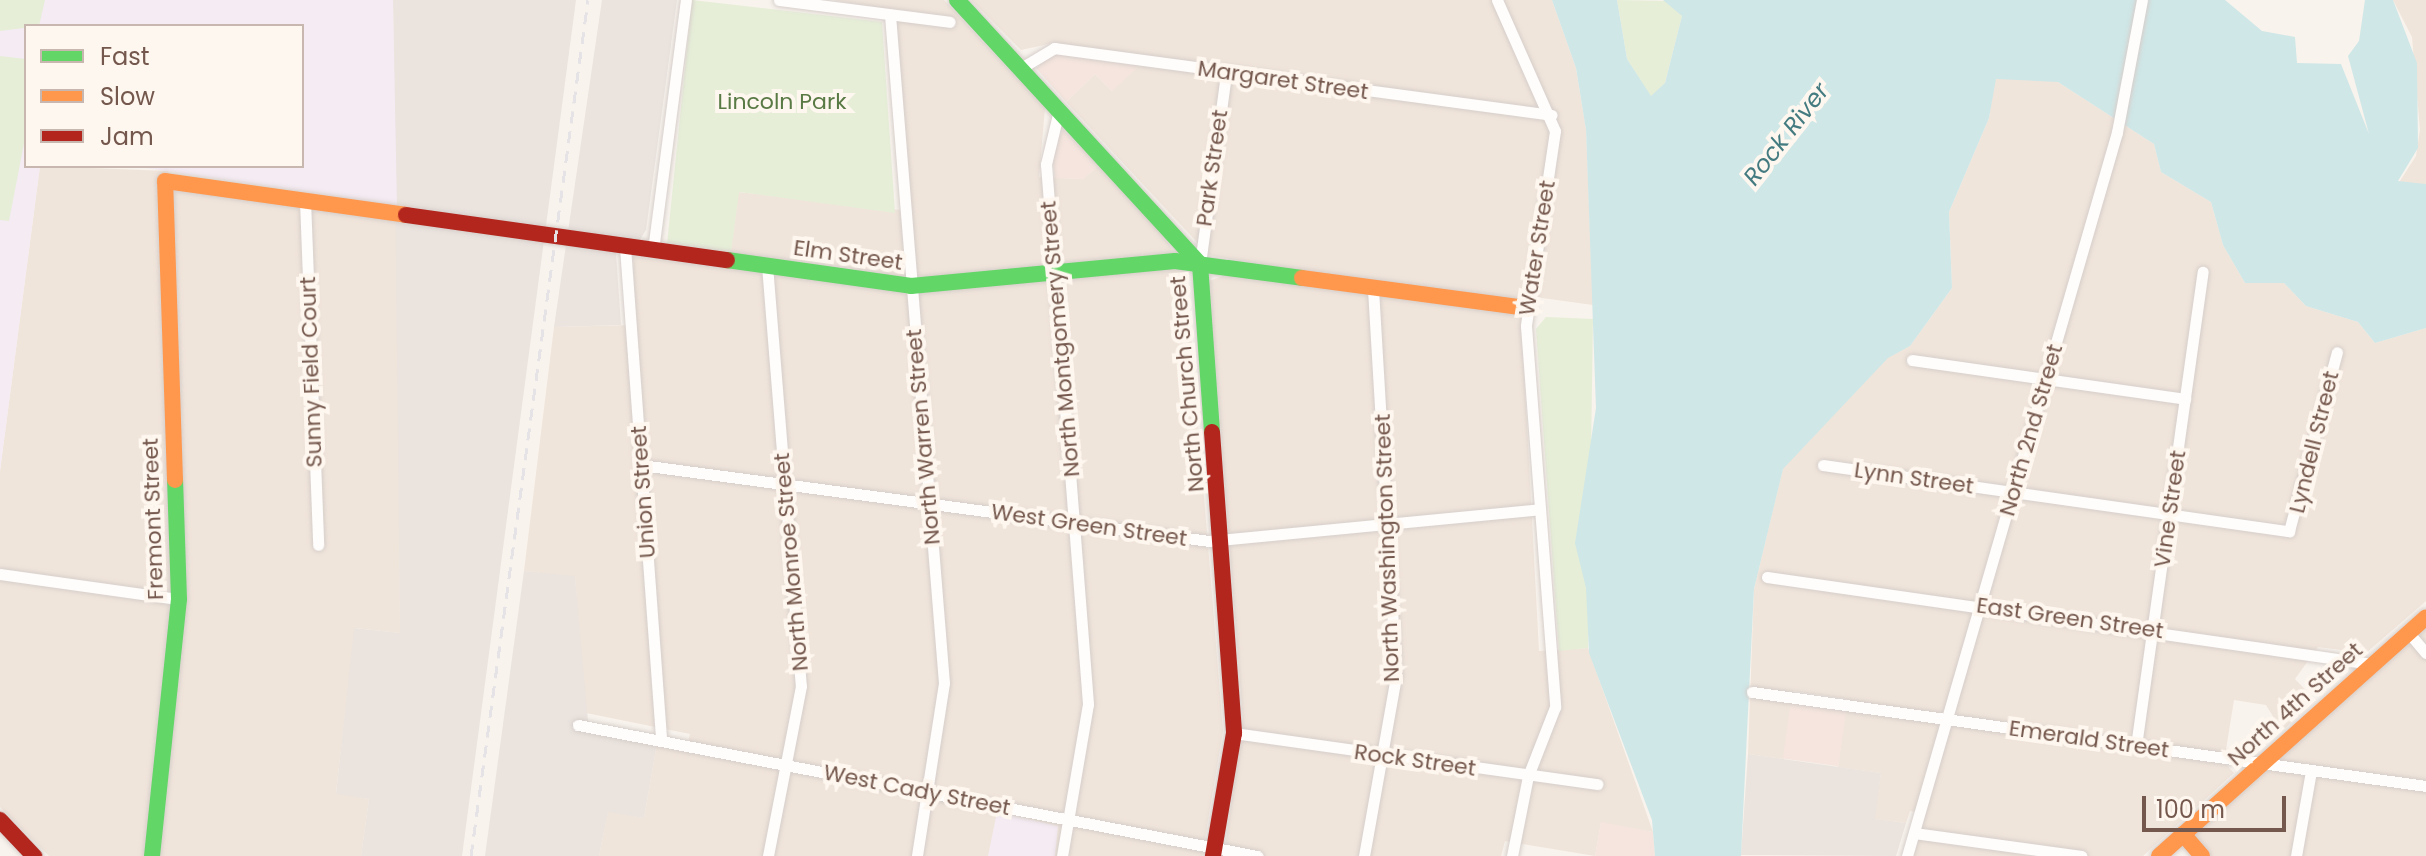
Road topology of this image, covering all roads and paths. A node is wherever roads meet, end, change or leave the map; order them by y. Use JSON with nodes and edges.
{"nodes":[{"id":1,"x":686,"y":0,"type":"edge"},
{"id":2,"x":779,"y":0,"type":"edge"},
{"id":3,"x":957,"y":0,"type":"edge"},
{"id":4,"x":1497,"y":0,"type":"edge"},
{"id":5,"x":2142,"y":0,"type":"edge"},
{"id":6,"x":890,"y":15,"type":"junction"},
{"id":7,"x":950,"y":22,"type":"dead end"},
{"id":8,"x":1021,"y":68,"type":"junction"},
{"id":9,"x":1226,"y":73,"type":"junction"},
{"id":10,"x":1059,"y":110,"type":"junction"},
{"id":11,"x":1552,"y":115,"type":"junction"},
{"id":12,"x":165,"y":181,"type":"joint"},
{"id":13,"x":305,"y":200,"type":"junction"},
{"id":14,"x":625,"y":247,"type":"junction"},
{"id":15,"x":653,"y":250,"type":"junction"},
{"id":16,"x":1200,"y":264,"type":"junction"},
{"id":17,"x":767,"y":265,"type":"junction"},
{"id":18,"x":2203,"y":272,"type":"dead end"},
{"id":19,"x":1056,"y":274,"type":"junction"},
{"id":20,"x":911,"y":286,"type":"junction"},
{"id":21,"x":1373,"y":286,"type":"junction"},
{"id":22,"x":1527,"y":308,"type":"junction"},
{"id":23,"x":2337,"y":352,"type":"dead end"},
{"id":24,"x":1912,"y":360,"type":"dead end"},
{"id":25,"x":2045,"y":379,"type":"junction"},
{"id":26,"x":2185,"y":399,"type":"junction"},
{"id":27,"x":641,"y":465,"type":"junction"},
{"id":28,"x":1823,"y":465,"type":"dead end"},
{"id":29,"x":784,"y":483,"type":"junction"},
{"id":30,"x":2014,"y":492,"type":"junction"},
{"id":31,"x":928,"y":503,"type":"junction"},
{"id":32,"x":1539,"y":509,"type":"junction"},
{"id":33,"x":2168,"y":514,"type":"junction"},
{"id":34,"x":1074,"y":523,"type":"junction"},
{"id":35,"x":1390,"y":526,"type":"junction"},
{"id":36,"x":2289,"y":531,"type":"joint"},
{"id":37,"x":1221,"y":541,"type":"junction"},
{"id":38,"x":318,"y":545,"type":"dead end"},
{"id":39,"x":0,"y":574,"type":"edge"},
{"id":40,"x":1767,"y":577,"type":"dead end"},
{"id":41,"x":179,"y":599,"type":"junction"},
{"id":42,"x":1981,"y":606,"type":"junction"},
{"id":43,"x":2426,"y":617,"type":"edge"},
{"id":44,"x":2153,"y":630,"type":"junction"},
{"id":45,"x":2409,"y":633,"type":"junction"},
{"id":46,"x":2426,"y":653,"type":"edge"},
{"id":47,"x":2372,"y":664,"type":"junction"},
{"id":48,"x":1752,"y":692,"type":"dead end"},
{"id":49,"x":1948,"y":719,"type":"junction"},
{"id":50,"x":578,"y":725,"type":"dead end"},
{"id":51,"x":1234,"y":733,"type":"junction"},
{"id":52,"x":661,"y":738,"type":"junction"},
{"id":53,"x":2136,"y":746,"type":"junction"},
{"id":54,"x":1385,"y":756,"type":"junction"},
{"id":55,"x":2261,"y":763,"type":"junction"},
{"id":56,"x":789,"y":765,"type":"junction"},
{"id":57,"x":2311,"y":771,"type":"junction"},
{"id":58,"x":1528,"y":776,"type":"junction"},
{"id":59,"x":1597,"y":784,"type":"dead end"},
{"id":60,"x":2426,"y":786,"type":"edge"},
{"id":61,"x":932,"y":794,"type":"junction"},
{"id":62,"x":1070,"y":819,"type":"junction"},
{"id":63,"x":0,"y":820,"type":"edge"},
{"id":64,"x":1914,"y":833,"type":"junction"},
{"id":65,"x":2183,"y":834,"type":"junction"},
{"id":66,"x":1214,"y":851,"type":"edge"},
{"id":67,"x":34,"y":856,"type":"edge"},
{"id":68,"x":152,"y":856,"type":"edge"},
{"id":69,"x":768,"y":856,"type":"edge"},
{"id":70,"x":917,"y":856,"type":"edge"},
{"id":71,"x":1062,"y":856,"type":"edge"},
{"id":72,"x":1257,"y":856,"type":"edge"},
{"id":73,"x":1364,"y":856,"type":"edge"},
{"id":74,"x":1512,"y":856,"type":"edge"},
{"id":75,"x":1907,"y":856,"type":"edge"},
{"id":76,"x":2081,"y":856,"type":"edge"},
{"id":77,"x":2159,"y":856,"type":"edge"},
{"id":78,"x":2202,"y":856,"type":"edge"},
{"id":79,"x":2296,"y":856,"type":"edge"}],
"edges":[{"from":1,"to":15,"type":"street"},
{"from":2,"to":6,"type":"street"},
{"from":3,"to":8,"type":"street","name":"North Church Street"},
{"from":4,"to":11,"type":"street"},
{"from":5,"to":25,"type":"street","name":"North 2nd Street"},
{"from":6,"to":7,"type":"street"},
{"from":6,"to":20,"type":"street","name":"North Warren Street"},
{"from":8,"to":9,"type":"street","name":"Margaret Street"},
{"from":8,"to":10,"type":"street","name":"North Church Street"},
{"from":9,"to":11,"type":"street","name":"Margaret Street"},
{"from":9,"to":16,"type":"street","name":"Park Street"},
{"from":10,"to":16,"type":"street","name":"North Church Street"},
{"from":10,"to":19,"type":"street","name":"North Montgomery Street"},
{"from":11,"to":22,"type":"street","name":"Water Street"},
{"from":12,"to":13,"type":"street","name":"Elm Street"},
{"from":12,"to":41,"type":"street","name":"Fremont Street"},
{"from":13,"to":14,"type":"street","name":"Elm Street"},
{"from":13,"to":38,"type":"street","name":"Sunny Field Court"},
{"from":14,"to":15,"type":"street","name":"Elm Street"},
{"from":14,"to":27,"type":"street","name":"Union Street"},
{"from":15,"to":17,"type":"street","name":"Elm Street"},
{"from":16,"to":19,"type":"street","name":"Elm Street"},
{"from":16,"to":21,"type":"street","name":"Elm Street"},
{"from":16,"to":37,"type":"street","name":"North Church Street"},
{"from":17,"to":20,"type":"street","name":"Elm Street"},
{"from":17,"to":29,"type":"street","name":"North Monroe Street"},
{"from":18,"to":26,"type":"street","name":"Vine Street"},
{"from":19,"to":20,"type":"street","name":"Elm Street"},
{"from":19,"to":34,"type":"street","name":"North Montgomery Street"},
{"from":20,"to":31,"type":"street","name":"North Warren Street"},
{"from":21,"to":22,"type":"street","name":"Elm Street"},
{"from":21,"to":35,"type":"street","name":"North Washington Street"},
{"from":22,"to":32,"type":"street","name":"Water Street"},
{"from":23,"to":36,"type":"street","name":"Lyndell Street"},
{"from":24,"to":25,"type":"street"},
{"from":25,"to":26,"type":"street"},
{"from":25,"to":30,"type":"street","name":"North 2nd Street"},
{"from":26,"to":33,"type":"street","name":"Vine Street"},
{"from":27,"to":29,"type":"street","name":"West Green Street"},
{"from":27,"to":52,"type":"street","name":"Union Street"},
{"from":28,"to":30,"type":"street","name":"Lynn Street"},
{"from":29,"to":31,"type":"street","name":"West Green Street"},
{"from":29,"to":56,"type":"street","name":"North Monroe Street"},
{"from":30,"to":33,"type":"street","name":"Lynn Street"},
{"from":30,"to":42,"type":"street","name":"North 2nd Street"},
{"from":31,"to":34,"type":"street","name":"West Green Street"},
{"from":31,"to":61,"type":"street","name":"North Warren Street"},
{"from":32,"to":35,"type":"street","name":"West Green Street"},
{"from":32,"to":58,"type":"street","name":"Water Street"},
{"from":33,"to":36,"type":"street","name":"Lynn Street"},
{"from":33,"to":44,"type":"street","name":"Vine Street"},
{"from":34,"to":37,"type":"street","name":"West Green Street"},
{"from":34,"to":62,"type":"street","name":"North Montgomery Street"},
{"from":35,"to":37,"type":"street","name":"West Green Street"},
{"from":35,"to":54,"type":"street","name":"North Washington Street"},
{"from":37,"to":51,"type":"street","name":"North Church Street"},
{"from":39,"to":41,"type":"street"},
{"from":40,"to":42,"type":"street","name":"East Green Street"},
{"from":41,"to":68,"type":"street","name":"Fremont Street"},
{"from":42,"to":44,"type":"street","name":"East Green Street"},
{"from":42,"to":49,"type":"street","name":"North 2nd Street"},
{"from":43,"to":45,"type":"street","name":"North 4th Street"},
{"from":44,"to":47,"type":"street","name":"East Green Street"},
{"from":44,"to":53,"type":"street","name":"Vine Street"},
{"from":45,"to":46,"type":"street"},
{"from":45,"to":47,"type":"street","name":"North 4th Street"},
{"from":47,"to":55,"type":"street","name":"North 4th Street"},
{"from":48,"to":49,"type":"street","name":"Emerald Street"},
{"from":49,"to":53,"type":"street","name":"Emerald Street"},
{"from":49,"to":64,"type":"street","name":"North 2nd Street"},
{"from":50,"to":52,"type":"street","name":"West Cady Street"},
{"from":51,"to":54,"type":"street","name":"Rock Street"},
{"from":51,"to":66,"type":"street","name":"North Church Street"},
{"from":52,"to":56,"type":"street","name":"West Cady Street"},
{"from":53,"to":55,"type":"street","name":"Emerald Street"},
{"from":54,"to":58,"type":"street","name":"Rock Street"},
{"from":54,"to":73,"type":"street","name":"North Washington Street"},
{"from":55,"to":57,"type":"street","name":"Emerald Street"},
{"from":55,"to":65,"type":"street","name":"North 4th Street"},
{"from":56,"to":61,"type":"street","name":"West Cady Street"},
{"from":56,"to":69,"type":"street","name":"North Monroe Street"},
{"from":57,"to":60,"type":"street","name":"Emerald Street"},
{"from":57,"to":79,"type":"street"},
{"from":58,"to":59,"type":"street","name":"Rock Street"},
{"from":58,"to":74,"type":"street","name":"Water Street"},
{"from":61,"to":62,"type":"street","name":"West Cady Street"},
{"from":61,"to":70,"type":"street","name":"North Warren Street"},
{"from":62,"to":66,"type":"street","name":"West Cady Street"},
{"from":62,"to":71,"type":"street","name":"North Montgomery Street"},
{"from":63,"to":67,"type":"street"},
{"from":64,"to":75,"type":"street","name":"North 2nd Street"},
{"from":64,"to":76,"type":"street"},
{"from":65,"to":77,"type":"street","name":"North 4th Street"},
{"from":65,"to":78,"type":"street"},
{"from":66,"to":72,"type":"street","name":"West Cady Street"}]}
